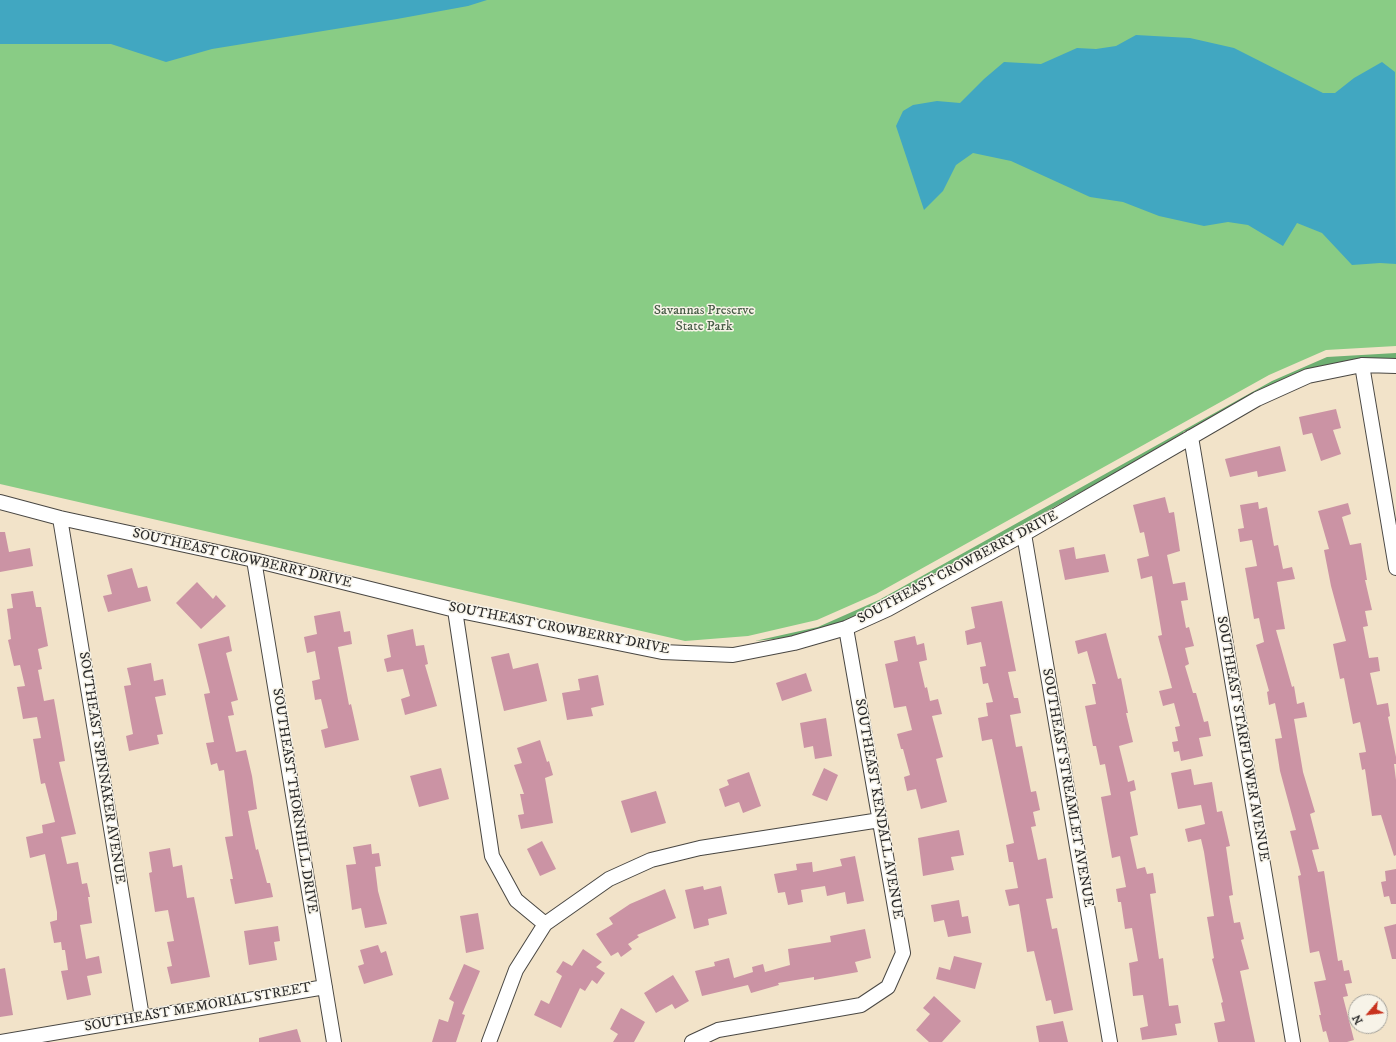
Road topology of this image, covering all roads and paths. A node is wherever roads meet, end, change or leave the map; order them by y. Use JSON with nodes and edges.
{"nodes":[{"id":1,"x":1362,"y":365,"type":"junction"},
{"id":2,"x":1396,"y":366,"type":"edge"},
{"id":3,"x":1191,"y":436,"type":"junction"},
{"id":4,"x":0,"y":502,"type":"edge"},
{"id":5,"x":60,"y":518,"type":"junction"},
{"id":6,"x":1024,"y":534,"type":"junction"},
{"id":7,"x":254,"y":560,"type":"junction"},
{"id":8,"x":1396,"y":568,"type":"edge"},
{"id":9,"x":455,"y":610,"type":"junction"},
{"id":10,"x":846,"y":628,"type":"junction"},
{"id":11,"x":880,"y":820,"type":"junction"},
{"id":12,"x":546,"y":924,"type":"junction"},
{"id":13,"x":324,"y":987,"type":"junction"},
{"id":14,"x":142,"y":1018,"type":"junction"},
{"id":15,"x":0,"y":1042,"type":"edge"},
{"id":16,"x":334,"y":1042,"type":"edge"},
{"id":17,"x":489,"y":1042,"type":"edge"},
{"id":18,"x":692,"y":1042,"type":"edge"},
{"id":19,"x":1110,"y":1042,"type":"edge"},
{"id":20,"x":1293,"y":1042,"type":"edge"}],
"edges":[{"from":1,"to":2,"type":"street","name":"SOUTHEAST CROWBERRY DRIVE"},
{"from":1,"to":3,"type":"street","name":"SOUTHEAST CROWBERRY DRIVE"},
{"from":1,"to":8,"type":"street"},
{"from":3,"to":6,"type":"street","name":"SOUTHEAST CROWBERRY DRIVE"},
{"from":3,"to":20,"type":"street","name":"SOUTHEAST STARFLOWER AVENUE"},
{"from":4,"to":5,"type":"street","name":"SOUTHEAST CROWBERRY DRIVE"},
{"from":5,"to":7,"type":"street","name":"SOUTHEAST CROWBERRY DRIVE"},
{"from":5,"to":14,"type":"street","name":"SOUTHEAST SPINNAKER AVENUE"},
{"from":6,"to":10,"type":"street","name":"SOUTHEAST CROWBERRY DRIVE"},
{"from":6,"to":19,"type":"street","name":"SOUTHEAST STREAMLET AVENUE"},
{"from":7,"to":9,"type":"street","name":"SOUTHEAST CROWBERRY DRIVE"},
{"from":7,"to":13,"type":"street","name":"SOUTHEAST THORNHILL DRIVE"},
{"from":9,"to":10,"type":"street","name":"SOUTHEAST CROWBERRY DRIVE"},
{"from":9,"to":12,"type":"street"},
{"from":10,"to":11,"type":"street","name":"SOUTHEAST KENDALL AVENUE"},
{"from":11,"to":12,"type":"street"},
{"from":11,"to":18,"type":"street","name":"SOUTHEAST KENDALL AVENUE"},
{"from":12,"to":17,"type":"street"},
{"from":13,"to":14,"type":"street","name":"SOUTHEAST MEMORIAL STREET"},
{"from":13,"to":16,"type":"street","name":"SOUTHEAST THORNHILL DRIVE"},
{"from":14,"to":15,"type":"street","name":"SOUTHEAST MEMORIAL STREET"}]}
